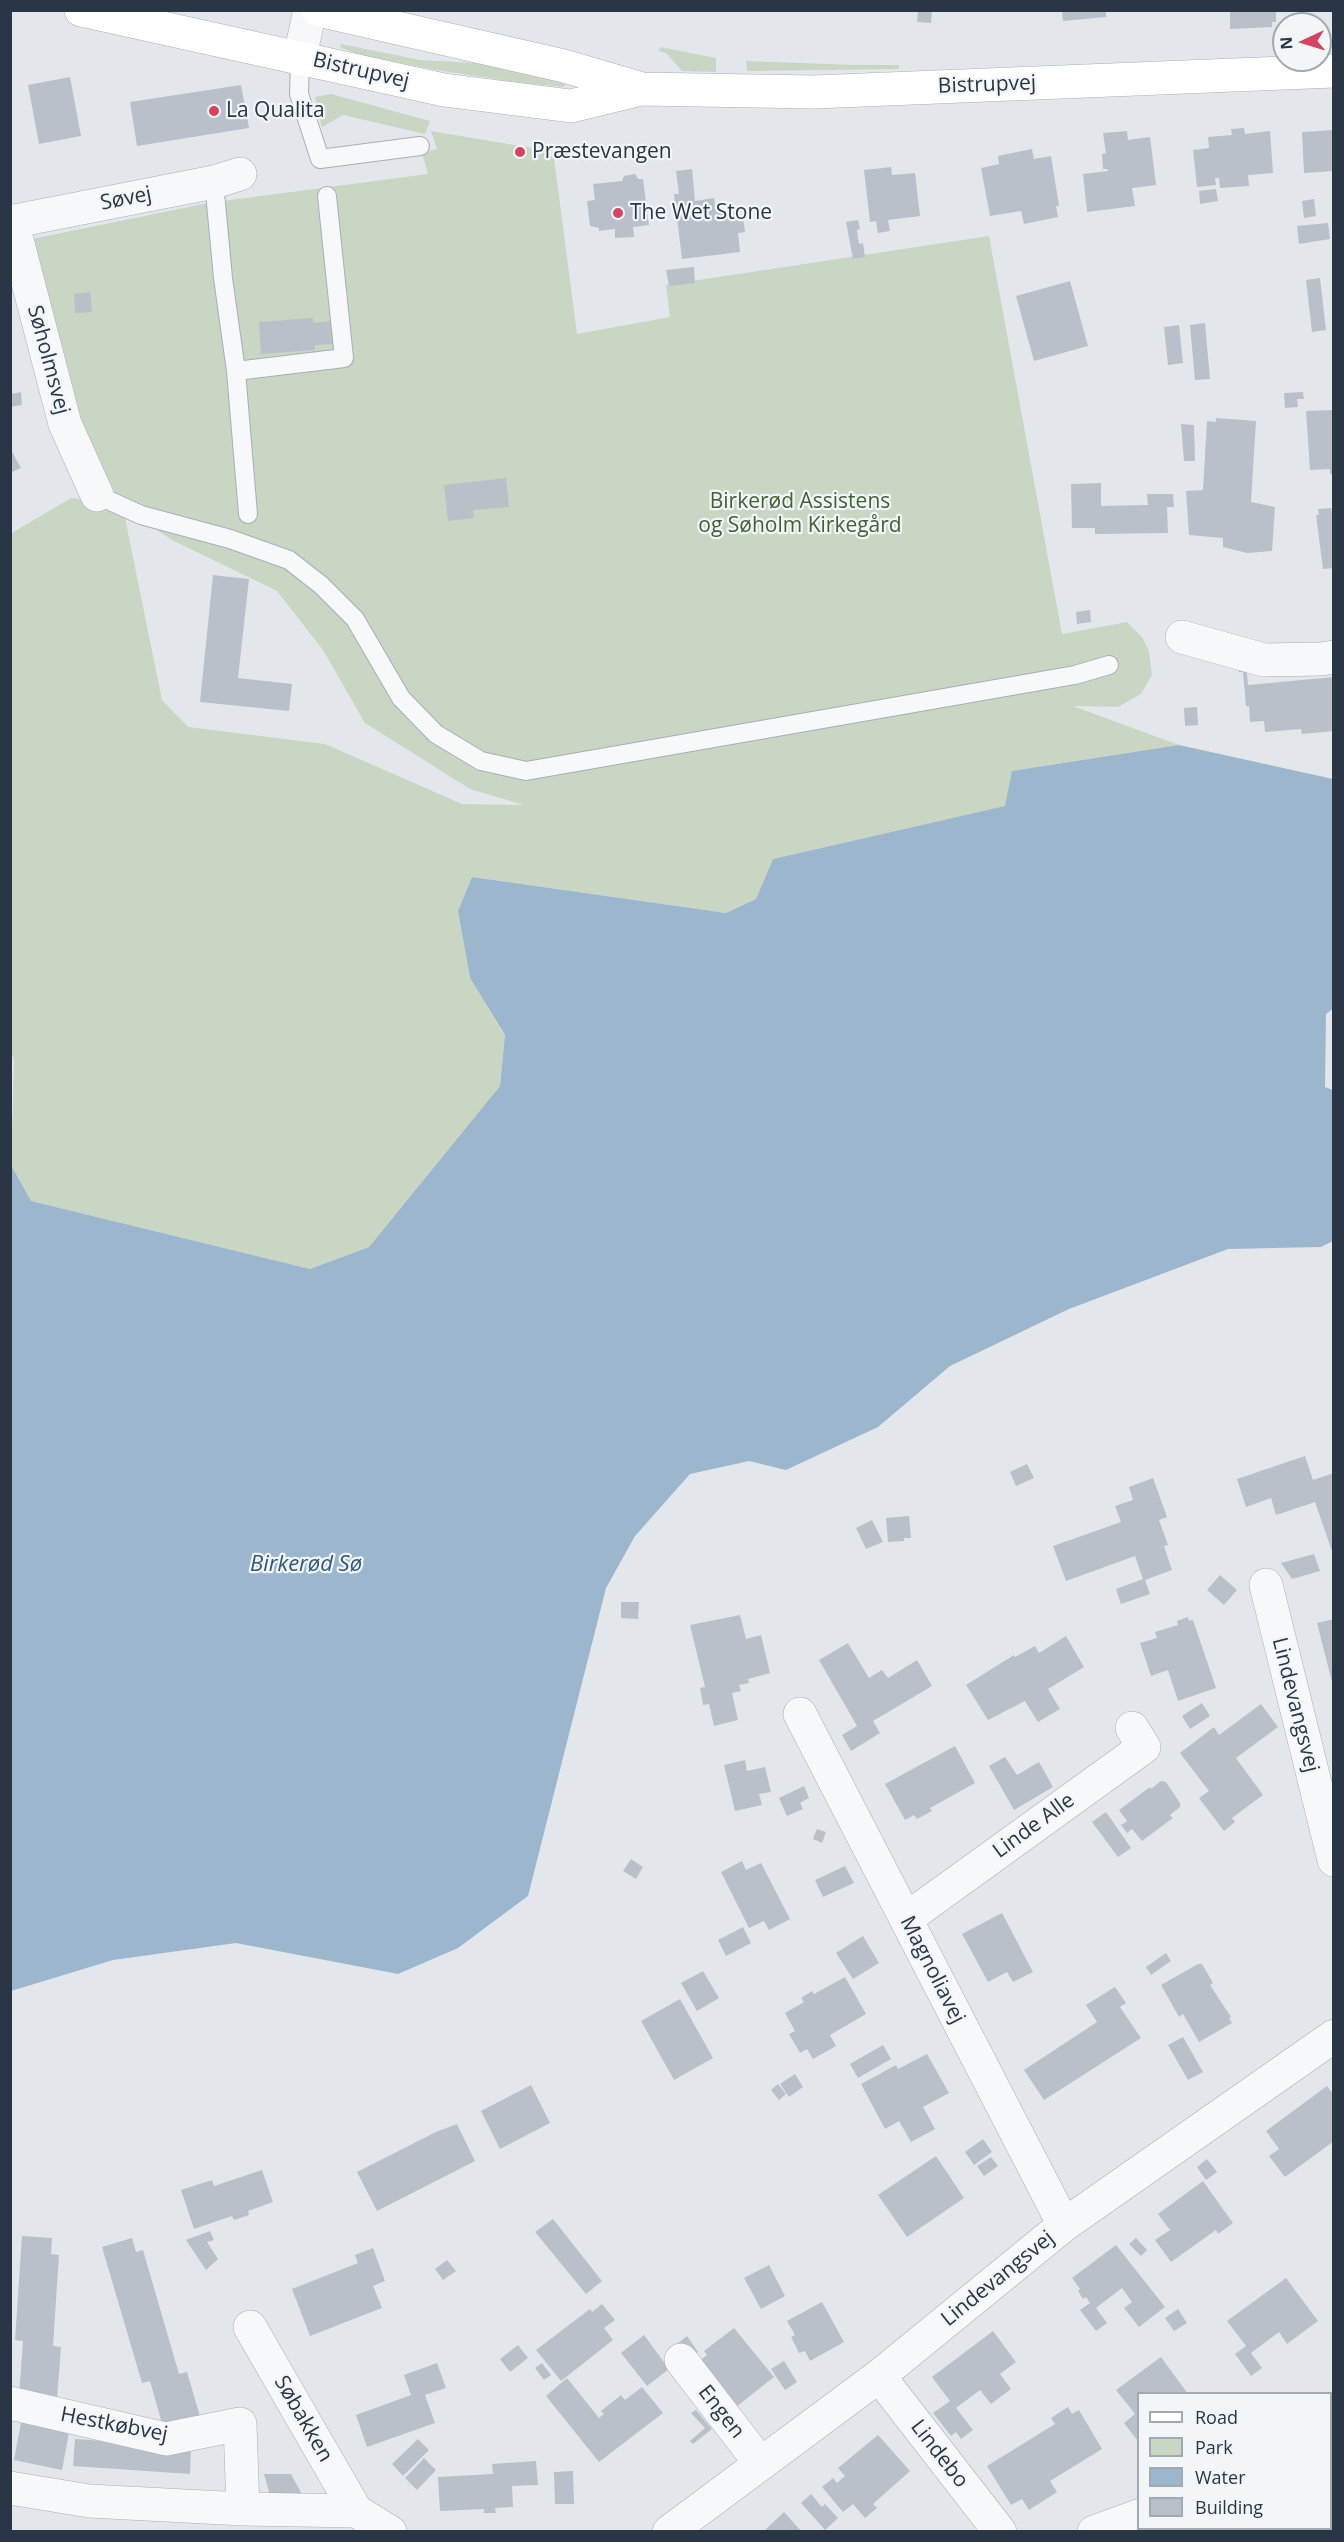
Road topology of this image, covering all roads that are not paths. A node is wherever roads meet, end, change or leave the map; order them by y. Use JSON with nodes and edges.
{"nodes":[{"id":1,"x":81,"y":10,"type":"edge"},
{"id":2,"x":310,"y":10,"type":"edge"},
{"id":3,"x":318,"y":10,"type":"edge"},
{"id":4,"x":300,"y":57,"type":"junction"},
{"id":5,"x":1334,"y":71,"type":"edge"},
{"id":6,"x":641,"y":89,"type":"junction"},
{"id":7,"x":420,"y":146,"type":"dead end"},
{"id":8,"x":227,"y":178,"type":"joint"},
{"id":9,"x":327,"y":196,"type":"dead end"},
{"id":10,"x":11,"y":221,"type":"edge"},
{"id":11,"x":236,"y":371,"type":"junction"},
{"id":12,"x":97,"y":495,"type":"joint"},
{"id":13,"x":248,"y":514,"type":"dead end"},
{"id":14,"x":1182,"y":637,"type":"dead end"},
{"id":15,"x":1334,"y":657,"type":"edge"},
{"id":16,"x":1109,"y":665,"type":"dead end"},
{"id":17,"x":1266,"y":1585,"type":"dead end"},
{"id":18,"x":800,"y":1714,"type":"dead end"},
{"id":19,"x":1132,"y":1728,"type":"dead end"},
{"id":20,"x":1334,"y":1860,"type":"edge"},
{"id":21,"x":906,"y":1919,"type":"junction"},
{"id":22,"x":1334,"y":2036,"type":"edge"},
{"id":23,"x":1064,"y":2225,"type":"junction"},
{"id":24,"x":250,"y":2327,"type":"dead end"},
{"id":25,"x":681,"y":2360,"type":"dead end"},
{"id":26,"x":879,"y":2376,"type":"junction"},
{"id":27,"x":10,"y":2403,"type":"edge"},
{"id":28,"x":761,"y":2464,"type":"junction"},
{"id":29,"x":10,"y":2488,"type":"edge"},
{"id":30,"x":243,"y":2509,"type":"junction"},
{"id":31,"x":356,"y":2511,"type":"junction"},
{"id":32,"x":1137,"y":2516,"type":"edge"},
{"id":33,"x":305,"y":2521,"type":"edge"},
{"id":34,"x":390,"y":2532,"type":"edge"},
{"id":35,"x":669,"y":2532,"type":"edge"},
{"id":36,"x":1000,"y":2532,"type":"edge"},
{"id":37,"x":1094,"y":2532,"type":"edge"}],
"edges":[{"from":1,"to":4,"type":"main road","name":"Bistrupvej"},
{"from":2,"to":4,"type":"street"},
{"from":3,"to":6,"type":"main road","name":"Bistrupvej"},
{"from":4,"to":6,"type":"main road","name":"Bistrupvej"},
{"from":4,"to":7,"type":"lane"},
{"from":5,"to":6,"type":"main road","name":"Bistrupvej"},
{"from":8,"to":10,"type":"street","name":"Søvej"},
{"from":8,"to":11,"type":"lane"},
{"from":9,"to":11,"type":"lane"},
{"from":10,"to":12,"type":"street","name":"Søholmsvej"},
{"from":11,"to":13,"type":"lane"},
{"from":12,"to":16,"type":"lane"},
{"from":14,"to":15,"type":"street"},
{"from":17,"to":20,"type":"street","name":"Lindevangsvej"},
{"from":18,"to":21,"type":"street","name":"Magnoliavej"},
{"from":19,"to":21,"type":"street","name":"Linde Alle"},
{"from":21,"to":23,"type":"street","name":"Magnoliavej"},
{"from":22,"to":23,"type":"street","name":"Lindevangsvej"},
{"from":23,"to":26,"type":"street","name":"Lindevangsvej"},
{"from":24,"to":31,"type":"street","name":"Søbakken"},
{"from":25,"to":28,"type":"street","name":"Engen"},
{"from":26,"to":28,"type":"street","name":"Lindevangsvej"},
{"from":26,"to":36,"type":"street","name":"Lindebo"},
{"from":27,"to":30,"type":"street","name":"Hestkøbvej"},
{"from":28,"to":35,"type":"street","name":"Lindevangsvej"},
{"from":29,"to":30,"type":"street"},
{"from":30,"to":33,"type":"street"},
{"from":31,"to":33,"type":"street"},
{"from":31,"to":34,"type":"street"},
{"from":32,"to":37,"type":"street"}]}
